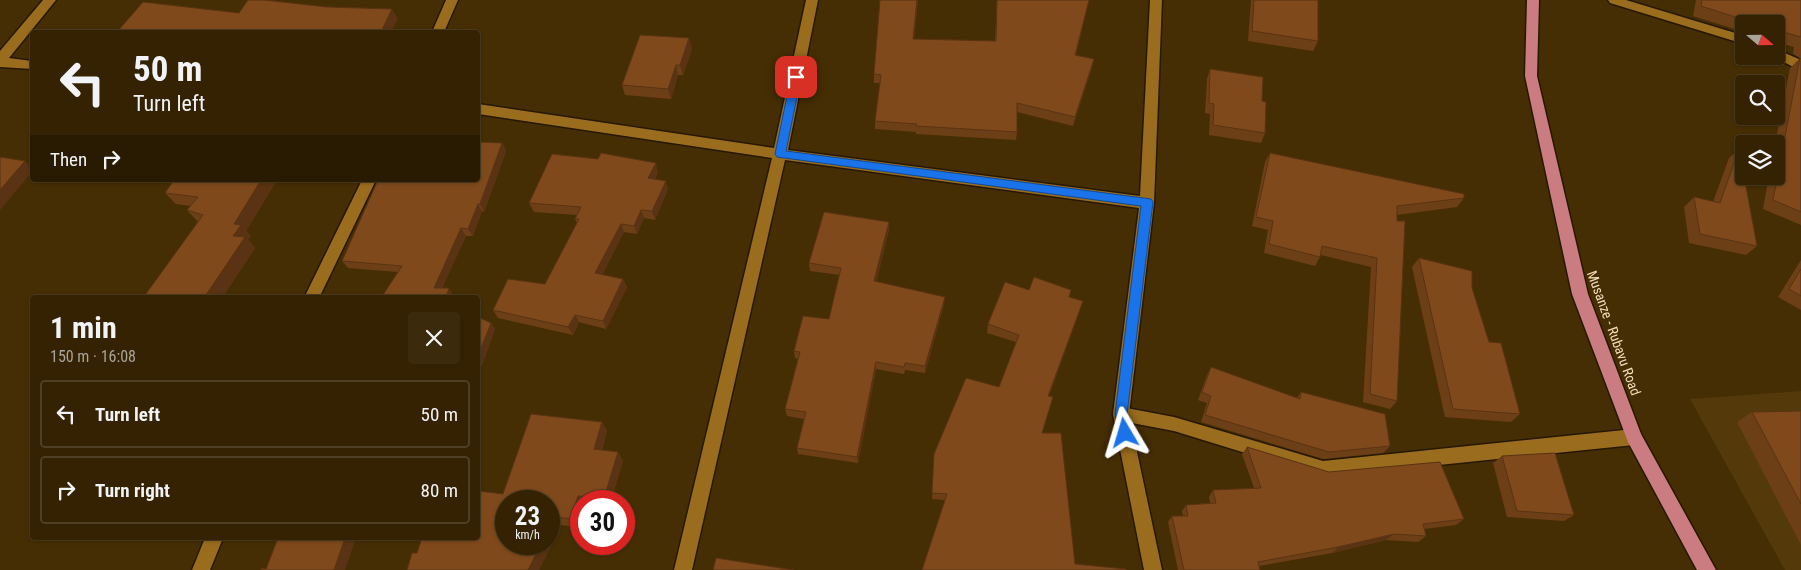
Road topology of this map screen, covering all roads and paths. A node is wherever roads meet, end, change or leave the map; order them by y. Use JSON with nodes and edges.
{"nodes":[{"id":1,"x":50,"y":0,"type":"edge"},
{"id":2,"x":452,"y":0,"type":"edge"},
{"id":3,"x":812,"y":0,"type":"edge"},
{"id":4,"x":1156,"y":0,"type":"edge"},
{"id":5,"x":1533,"y":0,"type":"edge"},
{"id":6,"x":1614,"y":0,"type":"edge"},
{"id":7,"x":439,"y":30,"type":"edge"},
{"id":8,"x":1735,"y":37,"type":"edge"},
{"id":9,"x":1785,"y":58,"type":"edge"},
{"id":10,"x":0,"y":61,"type":"edge"},
{"id":11,"x":30,"y":65,"type":"edge"},
{"id":12,"x":1801,"y":66,"type":"edge"},
{"id":13,"x":480,"y":109,"type":"edge"},
{"id":14,"x":780,"y":154,"type":"junction"},
{"id":15,"x":368,"y":182,"type":"edge"},
{"id":16,"x":1147,"y":202,"type":"junction"},
{"id":17,"x":313,"y":295,"type":"edge"},
{"id":18,"x":1121,"y":414,"type":"junction"},
{"id":19,"x":1634,"y":437,"type":"junction"},
{"id":20,"x":213,"y":540,"type":"edge"},
{"id":21,"x":201,"y":570,"type":"edge"},
{"id":22,"x":683,"y":570,"type":"edge"},
{"id":23,"x":1153,"y":570,"type":"edge"},
{"id":24,"x":1707,"y":570,"type":"edge"}],
"edges":[{"from":1,"to":10,"type":"street"},
{"from":2,"to":7,"type":"street"},
{"from":3,"to":14,"type":"street"},
{"from":4,"to":16,"type":"street"},
{"from":5,"to":19,"type":"highway","name":"Musanze - Rubavu Road"},
{"from":6,"to":8,"type":"street"},
{"from":9,"to":12,"type":"street"},
{"from":10,"to":11,"type":"street"},
{"from":13,"to":14,"type":"street"},
{"from":14,"to":16,"type":"street"},
{"from":14,"to":22,"type":"street"},
{"from":15,"to":17,"type":"street"},
{"from":16,"to":18,"type":"street"},
{"from":18,"to":19,"type":"street"},
{"from":18,"to":23,"type":"street"},
{"from":19,"to":24,"type":"highway","name":"Musanze - Rubavu Road"},
{"from":20,"to":21,"type":"street"}]}
